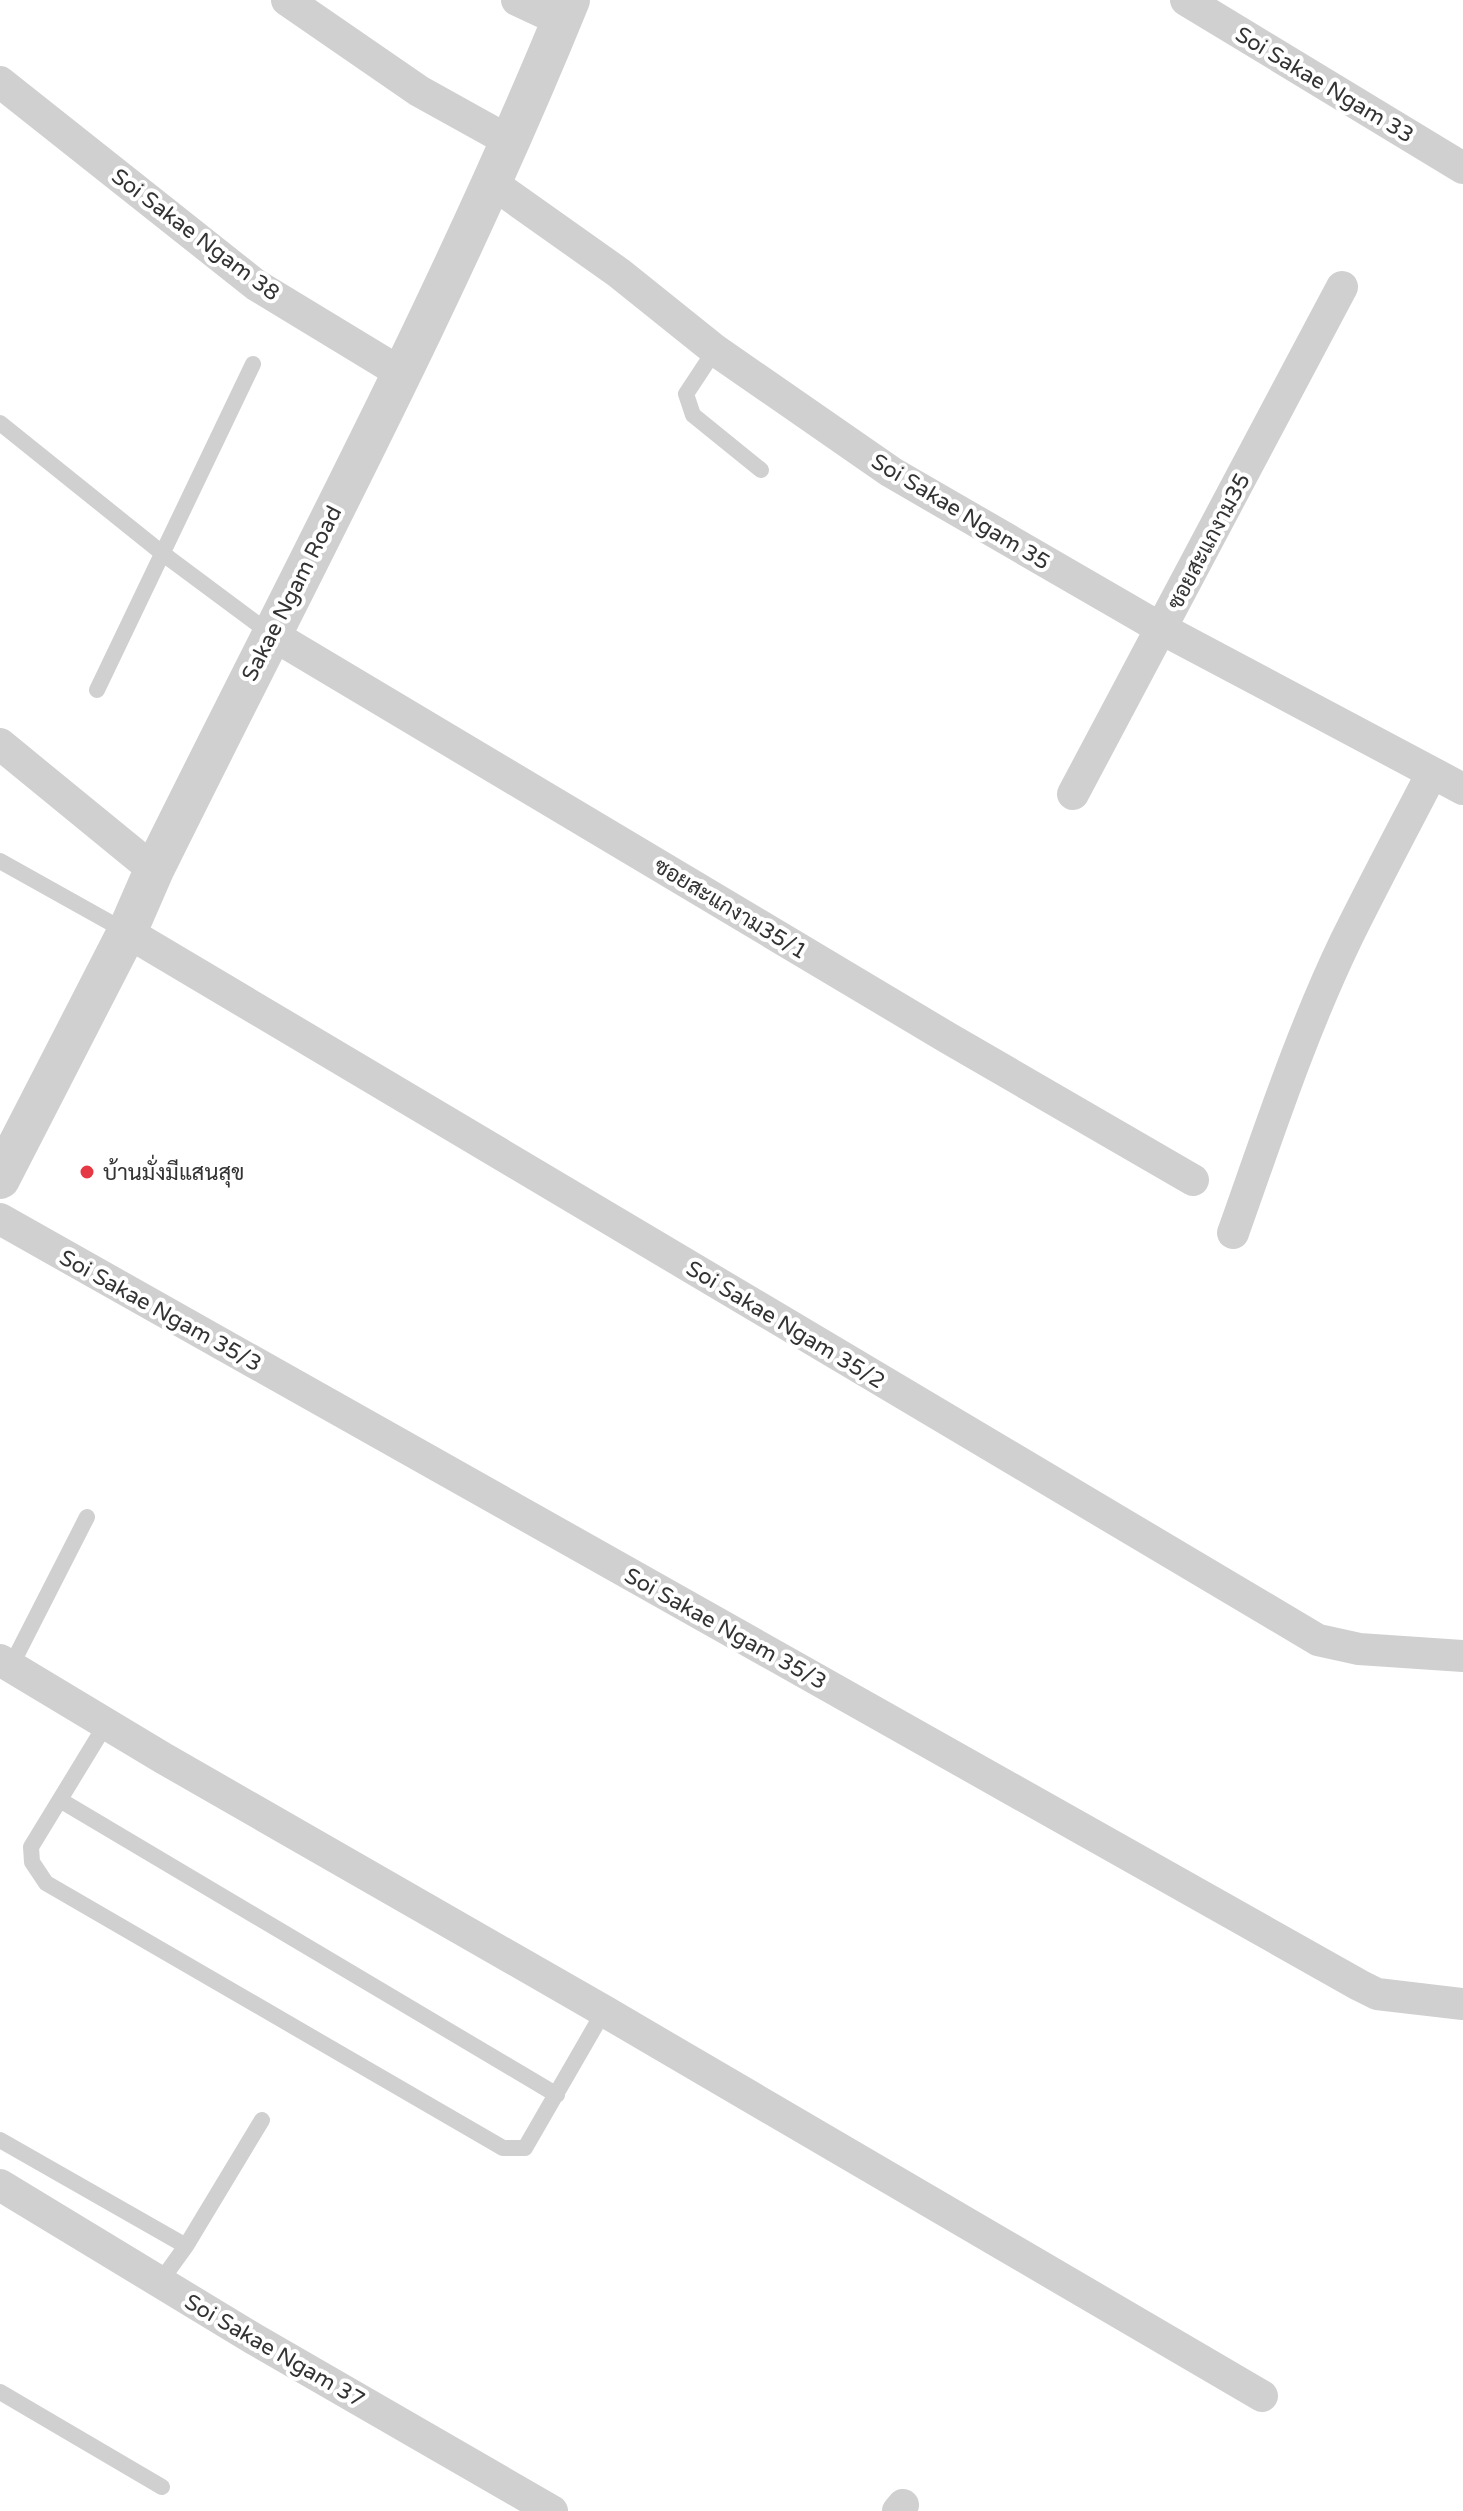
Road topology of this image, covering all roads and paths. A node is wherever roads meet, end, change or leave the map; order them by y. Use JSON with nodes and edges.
{"nodes":[{"id":1,"x":287,"y":0,"type":"edge"},
{"id":2,"x":517,"y":0,"type":"edge"},
{"id":3,"x":1186,"y":0,"type":"edge"},
{"id":4,"x":566,"y":10,"type":"edge"},
{"id":5,"x":0,"y":82,"type":"edge"},
{"id":6,"x":511,"y":142,"type":"junction"},
{"id":7,"x":1463,"y":168,"type":"edge"},
{"id":8,"x":492,"y":183,"type":"junction"},
{"id":9,"x":1342,"y":287,"type":"dead end"},
{"id":10,"x":715,"y":350,"type":"junction"},
{"id":11,"x":253,"y":364,"type":"dead end"},
{"id":12,"x":401,"y":373,"type":"junction"},
{"id":13,"x":0,"y":423,"type":"edge"},
{"id":14,"x":761,"y":470,"type":"dead end"},
{"id":15,"x":162,"y":553,"type":"junction"},
{"id":16,"x":1162,"y":629,"type":"junction"},
{"id":17,"x":271,"y":634,"type":"junction"},
{"id":18,"x":97,"y":690,"type":"dead end"},
{"id":19,"x":0,"y":744,"type":"edge"},
{"id":20,"x":1432,"y":773,"type":"junction"},
{"id":21,"x":1463,"y":789,"type":"edge"},
{"id":22,"x":1073,"y":794,"type":"dead end"},
{"id":23,"x":0,"y":861,"type":"edge"},
{"id":24,"x":154,"y":870,"type":"junction"},
{"id":25,"x":127,"y":932,"type":"junction"},
{"id":26,"x":0,"y":1179,"type":"edge"},
{"id":27,"x":1193,"y":1180,"type":"dead end"},
{"id":28,"x":0,"y":1219,"type":"edge"},
{"id":29,"x":1233,"y":1233,"type":"dead end"},
{"id":30,"x":87,"y":1517,"type":"dead end"},
{"id":31,"x":1463,"y":1656,"type":"edge"},
{"id":32,"x":6,"y":1663,"type":"edge"},
{"id":33,"x":106,"y":1724,"type":"junction"},
{"id":34,"x":60,"y":1800,"type":"junction"},
{"id":35,"x":1463,"y":2004,"type":"edge"},
{"id":36,"x":604,"y":2011,"type":"junction"},
{"id":37,"x":557,"y":2095,"type":"junction"},
{"id":38,"x":262,"y":2120,"type":"dead end"},
{"id":39,"x":0,"y":2140,"type":"edge"},
{"id":40,"x":0,"y":2185,"type":"edge"},
{"id":41,"x":186,"y":2246,"type":"junction"},
{"id":42,"x":160,"y":2282,"type":"junction"},
{"id":43,"x":0,"y":2392,"type":"edge"},
{"id":44,"x":1262,"y":2396,"type":"dead end"},
{"id":45,"x":162,"y":2487,"type":"dead end"},
{"id":46,"x":552,"y":2511,"type":"edge"}],
"edges":[{"from":1,"to":6,"type":"street"},
{"from":2,"to":4,"type":"street"},
{"from":3,"to":7,"type":"street","name":"Soi Sakae Ngam 33"},
{"from":4,"to":6,"type":"street","name":"Sakae Ngam Road"},
{"from":5,"to":12,"type":"street","name":"Soi Sakae Ngam 38"},
{"from":6,"to":8,"type":"street","name":"Sakae Ngam Road"},
{"from":8,"to":10,"type":"street","name":"Soi Sakae Ngam 35"},
{"from":8,"to":12,"type":"street","name":"Sakae Ngam Road"},
{"from":9,"to":16,"type":"street","name":"ซอยสะแกงาม35"},
{"from":10,"to":14,"type":"lane"},
{"from":10,"to":16,"type":"street","name":"Soi Sakae Ngam 35"},
{"from":11,"to":15,"type":"lane"},
{"from":12,"to":17,"type":"street","name":"Sakae Ngam Road"},
{"from":13,"to":15,"type":"lane"},
{"from":15,"to":17,"type":"lane"},
{"from":15,"to":18,"type":"lane"},
{"from":16,"to":20,"type":"street","name":"Soi Sakae Ngam 35"},
{"from":16,"to":22,"type":"street","name":"ซอยสะแกงาม35"},
{"from":17,"to":24,"type":"street","name":"Sakae Ngam Road"},
{"from":17,"to":27,"type":"street","name":"ซอยสะแกงาม35/1"},
{"from":19,"to":24,"type":"street"},
{"from":20,"to":21,"type":"street","name":"Soi Sakae Ngam 35"},
{"from":20,"to":29,"type":"street"},
{"from":23,"to":25,"type":"lane"},
{"from":24,"to":25,"type":"street","name":"Sakae Ngam Road"},
{"from":25,"to":26,"type":"street","name":"Sakae Ngam Road"},
{"from":25,"to":31,"type":"street","name":"Soi Sakae Ngam 35/2"},
{"from":28,"to":35,"type":"street","name":"Soi Sakae Ngam 35/3"},
{"from":30,"to":32,"type":"lane"},
{"from":32,"to":33,"type":"street"},
{"from":33,"to":34,"type":"lane"},
{"from":33,"to":36,"type":"street"},
{"from":34,"to":37,"type":"lane"},
{"from":34,"to":37,"type":"lane"},
{"from":36,"to":37,"type":"lane"},
{"from":36,"to":44,"type":"street"},
{"from":38,"to":41,"type":"lane"},
{"from":39,"to":41,"type":"lane"},
{"from":40,"to":42,"type":"street","name":"Soi Sakae Ngam 37"},
{"from":41,"to":42,"type":"lane"},
{"from":42,"to":46,"type":"street","name":"Soi Sakae Ngam 37"},
{"from":43,"to":45,"type":"lane"}]}
